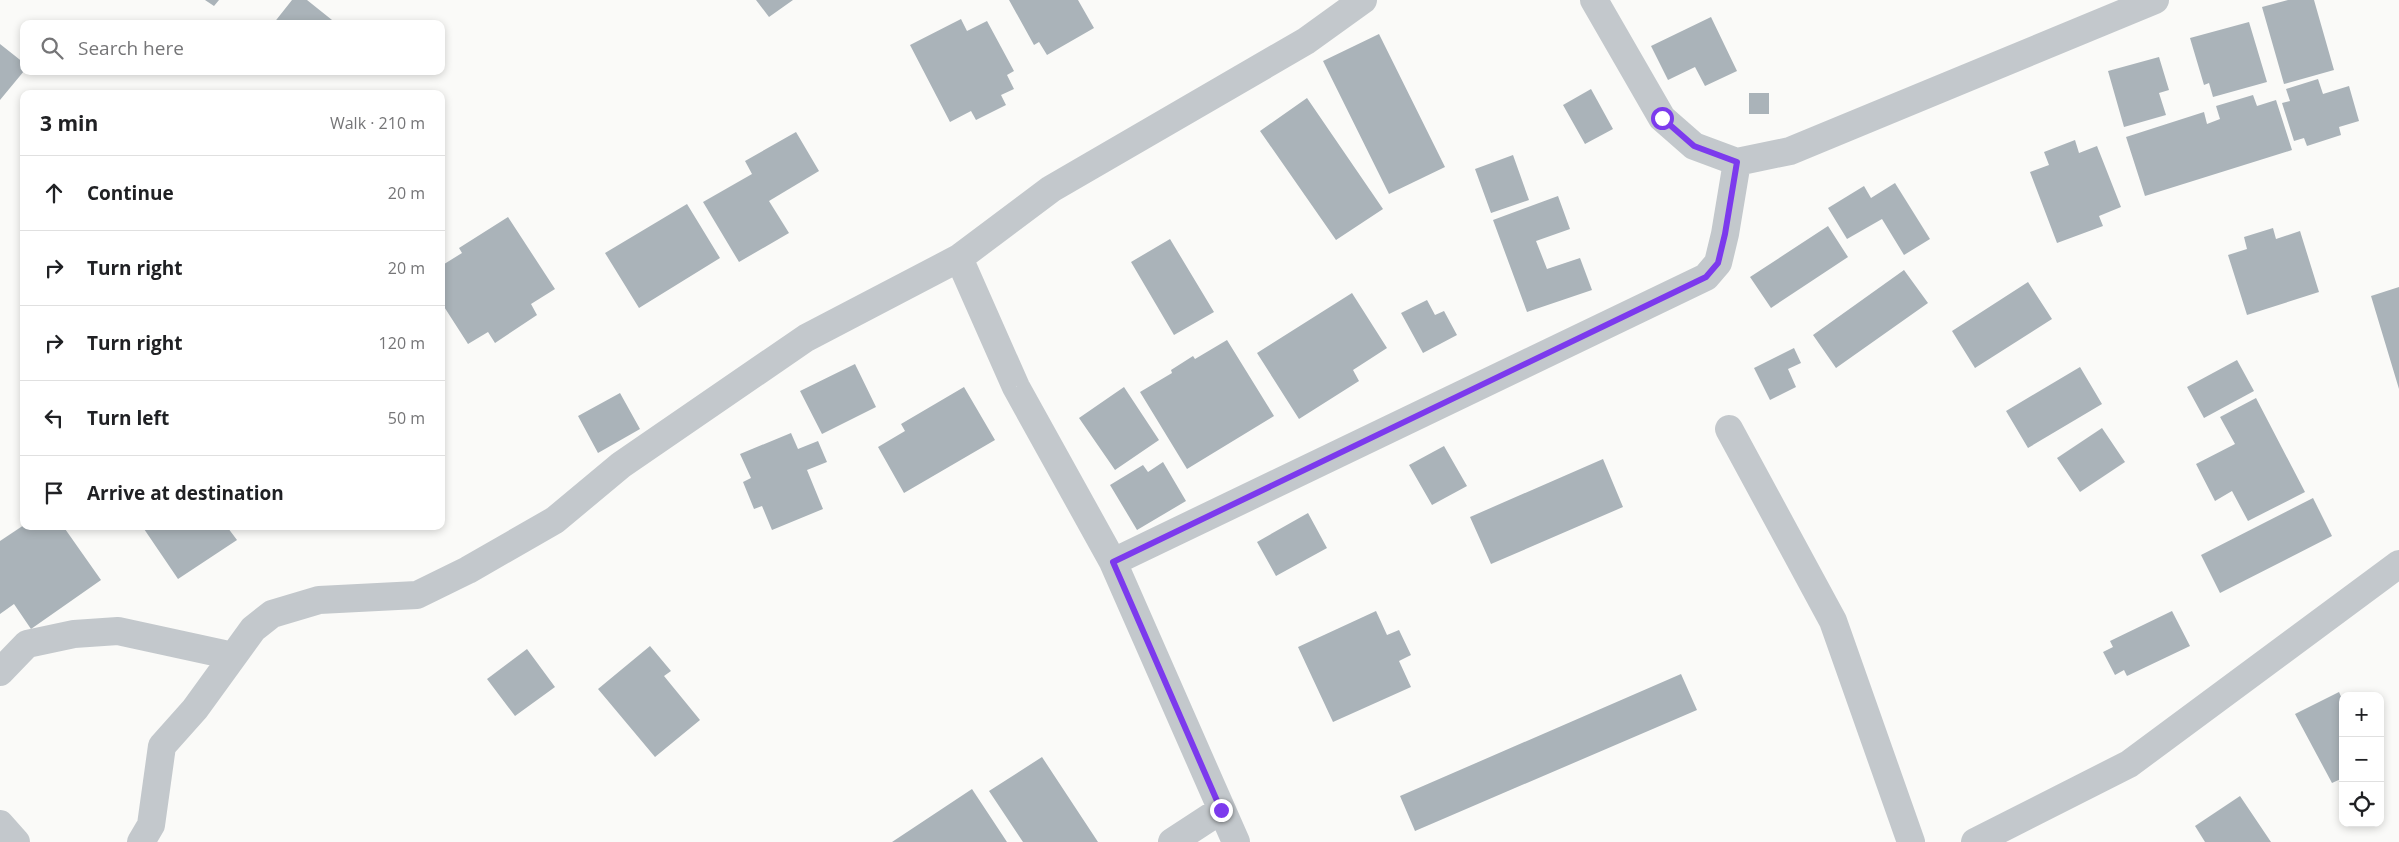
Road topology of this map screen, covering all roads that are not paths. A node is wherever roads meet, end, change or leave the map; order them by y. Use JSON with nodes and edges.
{"nodes":[{"id":1,"x":1363,"y":0,"type":"edge"},
{"id":2,"x":1594,"y":0,"type":"edge"},
{"id":3,"x":2155,"y":0,"type":"edge"},
{"id":4,"x":1737,"y":162,"type":"junction"},
{"id":5,"x":959,"y":258,"type":"junction"},
{"id":6,"x":1729,"y":429,"type":"dead end"},
{"id":7,"x":1113,"y":562,"type":"junction"},
{"id":8,"x":2399,"y":564,"type":"edge"},
{"id":9,"x":233,"y":656,"type":"junction"},
{"id":10,"x":0,"y":672,"type":"edge"},
{"id":11,"x":1221,"y":810,"type":"junction"},
{"id":12,"x":0,"y":824,"type":"edge"},
{"id":13,"x":16,"y":842,"type":"edge"},
{"id":14,"x":140,"y":842,"type":"edge"},
{"id":15,"x":1172,"y":842,"type":"edge"},
{"id":16,"x":1236,"y":842,"type":"edge"},
{"id":17,"x":1911,"y":842,"type":"edge"},
{"id":18,"x":1975,"y":842,"type":"edge"}],
"edges":[{"from":1,"to":5,"type":"street"},
{"from":2,"to":4,"type":"street"},
{"from":3,"to":4,"type":"street"},
{"from":4,"to":7,"type":"street"},
{"from":5,"to":7,"type":"street"},
{"from":5,"to":9,"type":"street"},
{"from":6,"to":17,"type":"street"},
{"from":7,"to":11,"type":"street"},
{"from":8,"to":18,"type":"street"},
{"from":9,"to":10,"type":"street"},
{"from":9,"to":14,"type":"street"},
{"from":11,"to":15,"type":"street"},
{"from":11,"to":16,"type":"street"},
{"from":12,"to":13,"type":"street"}]}
